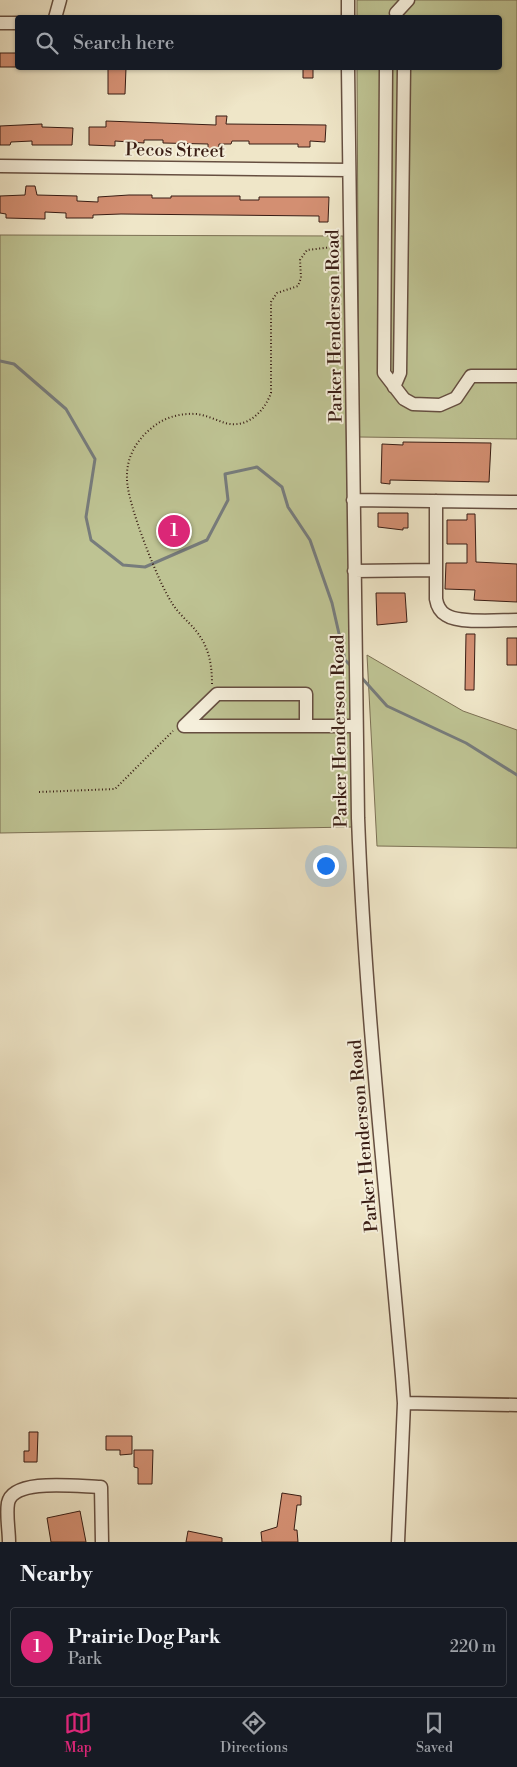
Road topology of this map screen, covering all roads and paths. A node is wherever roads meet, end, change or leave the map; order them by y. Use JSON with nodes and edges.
{"nodes":[{"id":1,"x":60,"y":0,"type":"edge"},
{"id":2,"x":348,"y":0,"type":"edge"},
{"id":3,"x":408,"y":0,"type":"edge"},
{"id":4,"x":55,"y":15,"type":"edge"},
{"id":5,"x":348,"y":15,"type":"edge"},
{"id":6,"x":397,"y":15,"type":"edge"},
{"id":7,"x":0,"y":23,"type":"edge"},
{"id":8,"x":15,"y":23,"type":"edge"},
{"id":9,"x":348,"y":70,"type":"edge"},
{"id":10,"x":386,"y":70,"type":"edge"},
{"id":11,"x":404,"y":70,"type":"edge"},
{"id":12,"x":0,"y":166,"type":"edge"},
{"id":13,"x":349,"y":170,"type":"junction"},
{"id":14,"x":333,"y":247,"type":"dead end"},
{"id":15,"x":517,"y":376,"type":"edge"},
{"id":16,"x":394,"y":386,"type":"junction"},
{"id":17,"x":354,"y":500,"type":"junction"},
{"id":18,"x":436,"y":501,"type":"junction"},
{"id":19,"x":517,"y":502,"type":"edge"},
{"id":20,"x":436,"y":570,"type":"junction"},
{"id":21,"x":354,"y":571,"type":"junction"},
{"id":22,"x":517,"y":620,"type":"edge"},
{"id":23,"x":212,"y":690,"type":"dead end"},
{"id":24,"x":306,"y":726,"type":"junction"},
{"id":25,"x":356,"y":726,"type":"junction"},
{"id":26,"x":173,"y":730,"type":"dead end"},
{"id":27,"x":39,"y":792,"type":"dead end"},
{"id":28,"x":404,"y":1403,"type":"junction"},
{"id":29,"x":517,"y":1405,"type":"edge"},
{"id":30,"x":9,"y":1542,"type":"edge"},
{"id":31,"x":102,"y":1542,"type":"edge"},
{"id":32,"x":398,"y":1542,"type":"edge"}],
"edges":[{"from":1,"to":4,"type":"street"},
{"from":2,"to":5,"type":"street"},
{"from":3,"to":6,"type":"street"},
{"from":7,"to":8,"type":"street"},
{"from":9,"to":13,"type":"street","name":"Parker Henderson Road"},
{"from":10,"to":16,"type":"street"},
{"from":11,"to":16,"type":"street"},
{"from":12,"to":13,"type":"street","name":"Pecos Street"},
{"from":13,"to":17,"type":"street","name":"Parker Henderson Road"},
{"from":14,"to":23,"type":"path"},
{"from":15,"to":16,"type":"street"},
{"from":17,"to":18,"type":"street"},
{"from":17,"to":21,"type":"street","name":"Parker Henderson Road"},
{"from":18,"to":19,"type":"street"},
{"from":18,"to":20,"type":"street"},
{"from":20,"to":21,"type":"street"},
{"from":20,"to":22,"type":"street"},
{"from":21,"to":25,"type":"street","name":"Parker Henderson Road"},
{"from":24,"to":24,"type":"street"},
{"from":24,"to":25,"type":"street"},
{"from":25,"to":28,"type":"street","name":"Parker Henderson Road"},
{"from":26,"to":27,"type":"path"},
{"from":28,"to":29,"type":"street"},
{"from":28,"to":32,"type":"street","name":"Parker Henderson Road"},
{"from":30,"to":31,"type":"street"}]}
